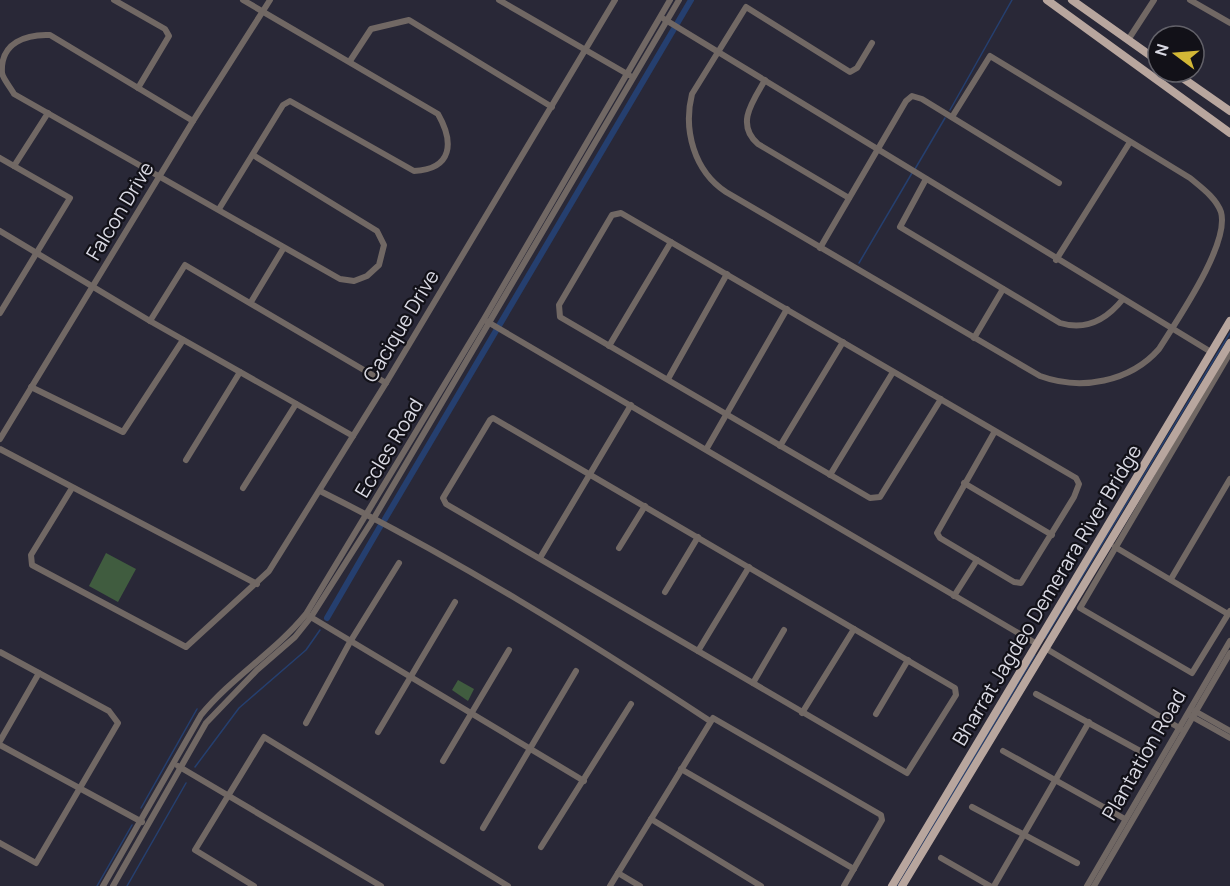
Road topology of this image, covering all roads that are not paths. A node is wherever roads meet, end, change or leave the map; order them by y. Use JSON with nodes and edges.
{"nodes":[{"id":1,"x":114,"y":0,"type":"edge"},
{"id":2,"x":243,"y":0,"type":"edge"},
{"id":3,"x":270,"y":0,"type":"edge"},
{"id":4,"x":499,"y":0,"type":"edge"},
{"id":5,"x":615,"y":0,"type":"edge"},
{"id":6,"x":670,"y":0,"type":"edge"},
{"id":7,"x":679,"y":0,"type":"edge"},
{"id":8,"x":1047,"y":0,"type":"edge"},
{"id":9,"x":1072,"y":0,"type":"edge"},
{"id":10,"x":1154,"y":0,"type":"edge"},
{"id":11,"x":1190,"y":0,"type":"edge"},
{"id":12,"x":263,"y":11,"type":"junction"},
{"id":13,"x":664,"y":19,"type":"junction"},
{"id":14,"x":1230,"y":23,"type":"edge"},
{"id":15,"x":1128,"y":40,"type":"junction"},
{"id":16,"x":872,"y":43,"type":"dead end"},
{"id":17,"x":585,"y":51,"type":"junction"},
{"id":18,"x":719,"y":53,"type":"junction"},
{"id":19,"x":1146,"y":53,"type":"edge"},
{"id":20,"x":350,"y":61,"type":"junction"},
{"id":21,"x":629,"y":75,"type":"junction"},
{"id":22,"x":765,"y":80,"type":"junction"},
{"id":23,"x":1191,"y":84,"type":"edge"},
{"id":24,"x":138,"y":88,"type":"junction"},
{"id":25,"x":552,"y":107,"type":"junction"},
{"id":26,"x":1230,"y":111,"type":"edge"},
{"id":27,"x":48,"y":113,"type":"junction"},
{"id":28,"x":952,"y":117,"type":"junction"},
{"id":29,"x":193,"y":121,"type":"junction"},
{"id":30,"x":1230,"y":133,"type":"edge"},
{"id":31,"x":1130,"y":142,"type":"junction"},
{"id":32,"x":878,"y":148,"type":"junction"},
{"id":33,"x":253,"y":155,"type":"junction"},
{"id":34,"x":0,"y":158,"type":"edge"},
{"id":35,"x":14,"y":166,"type":"junction"},
{"id":36,"x":159,"y":177,"type":"junction"},
{"id":37,"x":926,"y":179,"type":"junction"},
{"id":38,"x":1059,"y":183,"type":"dead end"},
{"id":39,"x":849,"y":198,"type":"junction"},
{"id":40,"x":219,"y":209,"type":"junction"},
{"id":41,"x":0,"y":231,"type":"edge"},
{"id":42,"x":671,"y":242,"type":"junction"},
{"id":43,"x":820,"y":248,"type":"junction"},
{"id":44,"x":284,"y":249,"type":"junction"},
{"id":45,"x":38,"y":253,"type":"junction"},
{"id":46,"x":1056,"y":260,"type":"junction"},
{"id":47,"x":727,"y":274,"type":"junction"},
{"id":48,"x":94,"y":286,"type":"junction"},
{"id":49,"x":1003,"y":290,"type":"junction"},
{"id":50,"x":1123,"y":299,"type":"junction"},
{"id":51,"x":251,"y":302,"type":"junction"},
{"id":52,"x":787,"y":309,"type":"junction"},
{"id":53,"x":0,"y":313,"type":"edge"},
{"id":54,"x":150,"y":321,"type":"junction"},
{"id":55,"x":487,"y":321,"type":"junction"},
{"id":56,"x":1230,"y":321,"type":"edge"},
{"id":57,"x":1172,"y":329,"type":"junction"},
{"id":58,"x":974,"y":338,"type":"junction"},
{"id":59,"x":183,"y":340,"type":"junction"},
{"id":60,"x":843,"y":342,"type":"junction"},
{"id":61,"x":1230,"y":343,"type":"edge"},
{"id":62,"x":609,"y":346,"type":"junction"},
{"id":63,"x":1211,"y":352,"type":"junction"},
{"id":64,"x":1230,"y":352,"type":"edge"},
{"id":65,"x":1225,"y":362,"type":"edge"},
{"id":66,"x":240,"y":372,"type":"junction"},
{"id":67,"x":893,"y":372,"type":"junction"},
{"id":68,"x":668,"y":379,"type":"junction"},
{"id":69,"x":386,"y":383,"type":"junction"},
{"id":70,"x":31,"y":387,"type":"junction"},
{"id":71,"x":941,"y":399,"type":"junction"},
{"id":72,"x":296,"y":404,"type":"junction"},
{"id":73,"x":631,"y":405,"type":"junction"},
{"id":74,"x":726,"y":415,"type":"junction"},
{"id":75,"x":995,"y":431,"type":"junction"},
{"id":76,"x":353,"y":436,"type":"junction"},
{"id":77,"x":0,"y":439,"type":"edge"},
{"id":78,"x":780,"y":446,"type":"junction"},
{"id":79,"x":707,"y":448,"type":"junction"},
{"id":80,"x":0,"y":449,"type":"edge"},
{"id":81,"x":186,"y":460,"type":"dead end"},
{"id":82,"x":591,"y":473,"type":"junction"},
{"id":83,"x":830,"y":475,"type":"junction"},
{"id":84,"x":1230,"y":479,"type":"edge"},
{"id":85,"x":964,"y":483,"type":"junction"},
{"id":86,"x":72,"y":488,"type":"junction"},
{"id":87,"x":243,"y":488,"type":"dead end"},
{"id":88,"x":320,"y":491,"type":"junction"},
{"id":89,"x":645,"y":506,"type":"junction"},
{"id":90,"x":371,"y":517,"type":"junction"},
{"id":91,"x":1052,"y":535,"type":"junction"},
{"id":92,"x":698,"y":537,"type":"junction"},
{"id":93,"x":1115,"y":547,"type":"junction"},
{"id":94,"x":619,"y":548,"type":"dead end"},
{"id":95,"x":540,"y":558,"type":"junction"},
{"id":96,"x":977,"y":560,"type":"junction"},
{"id":97,"x":399,"y":562,"type":"dead end"},
{"id":98,"x":749,"y":567,"type":"junction"},
{"id":99,"x":1171,"y":579,"type":"junction"},
{"id":100,"x":257,"y":584,"type":"junction"},
{"id":101,"x":665,"y":592,"type":"dead end"},
{"id":102,"x":954,"y":596,"type":"junction"},
{"id":103,"x":455,"y":602,"type":"dead end"},
{"id":104,"x":1229,"y":613,"type":"edge"},
{"id":105,"x":308,"y":616,"type":"junction"},
{"id":106,"x":854,"y":629,"type":"junction"},
{"id":107,"x":784,"y":630,"type":"dead end"},
{"id":108,"x":1230,"y":641,"type":"edge"},
{"id":109,"x":350,"y":642,"type":"junction"},
{"id":110,"x":1045,"y":649,"type":"junction"},
{"id":111,"x":509,"y":650,"type":"dead end"},
{"id":112,"x":698,"y":651,"type":"junction"},
{"id":113,"x":0,"y":652,"type":"edge"},
{"id":114,"x":1230,"y":653,"type":"edge"},
{"id":115,"x":908,"y":660,"type":"junction"},
{"id":116,"x":576,"y":671,"type":"dead end"},
{"id":117,"x":39,"y":673,"type":"junction"},
{"id":118,"x":410,"y":678,"type":"junction"},
{"id":119,"x":753,"y":683,"type":"junction"},
{"id":120,"x":1036,"y":694,"type":"dead end"},
{"id":121,"x":631,"y":704,"type":"dead end"},
{"id":122,"x":802,"y":713,"type":"junction"},
{"id":123,"x":1191,"y":713,"type":"junction"},
{"id":124,"x":470,"y":714,"type":"junction"},
{"id":125,"x":876,"y":714,"type":"dead end"},
{"id":126,"x":710,"y":721,"type":"junction"},
{"id":127,"x":1089,"y":722,"type":"junction"},
{"id":128,"x":306,"y":723,"type":"dead end"},
{"id":129,"x":1181,"y":729,"type":"junction"},
{"id":130,"x":378,"y":732,"type":"dead end"},
{"id":131,"x":1229,"y":734,"type":"edge"},
{"id":132,"x":0,"y":743,"type":"edge"},
{"id":133,"x":529,"y":749,"type":"junction"},
{"id":134,"x":1003,"y":751,"type":"dead end"},
{"id":135,"x":1140,"y":751,"type":"dead end"},
{"id":136,"x":443,"y":761,"type":"dead end"},
{"id":137,"x":172,"y":762,"type":"junction"},
{"id":138,"x":179,"y":766,"type":"junction"},
{"id":139,"x":681,"y":769,"type":"junction"},
{"id":140,"x":1055,"y":780,"type":"junction"},
{"id":141,"x":584,"y":781,"type":"junction"},
{"id":142,"x":80,"y":787,"type":"junction"},
{"id":143,"x":229,"y":795,"type":"junction"},
{"id":144,"x":972,"y":807,"type":"dead end"},
{"id":145,"x":651,"y":819,"type":"junction"},
{"id":146,"x":1125,"y":819,"type":"junction"},
{"id":147,"x":140,"y":821,"type":"junction"},
{"id":148,"x":148,"y":825,"type":"junction"},
{"id":149,"x":483,"y":828,"type":"dead end"},
{"id":150,"x":1024,"y":834,"type":"junction"},
{"id":151,"x":0,"y":843,"type":"edge"},
{"id":152,"x":541,"y":847,"type":"dead end"},
{"id":153,"x":941,"y":858,"type":"dead end"},
{"id":154,"x":1077,"y":863,"type":"dead end"},
{"id":155,"x":854,"y":869,"type":"junction"},
{"id":156,"x":618,"y":873,"type":"junction"},
{"id":157,"x":103,"y":886,"type":"edge"},
{"id":158,"x":113,"y":886,"type":"edge"},
{"id":159,"x":254,"y":886,"type":"edge"},
{"id":160,"x":381,"y":886,"type":"edge"},
{"id":161,"x":508,"y":886,"type":"edge"},
{"id":162,"x":610,"y":886,"type":"edge"},
{"id":163,"x":640,"y":886,"type":"edge"},
{"id":164,"x":761,"y":886,"type":"edge"},
{"id":165,"x":844,"y":886,"type":"edge"},
{"id":166,"x":892,"y":886,"type":"edge"},
{"id":167,"x":902,"y":886,"type":"edge"},
{"id":168,"x":992,"y":886,"type":"edge"},
{"id":169,"x":1087,"y":886,"type":"edge"},
{"id":170,"x":1094,"y":886,"type":"edge"}],
"edges":[{"from":1,"to":24,"type":"street"},
{"from":2,"to":12,"type":"street"},
{"from":3,"to":12,"type":"street","name":"Falcon Drive"},
{"from":4,"to":17,"type":"street"},
{"from":5,"to":17,"type":"street","name":"Cacique Drive"},
{"from":6,"to":13,"type":"street","name":"Eccles Road"},
{"from":7,"to":13,"type":"street","name":"Eccles Road"},
{"from":8,"to":30,"type":"main road"},
{"from":9,"to":15,"type":"main road"},
{"from":10,"to":15,"type":"street"},
{"from":11,"to":14,"type":"street"},
{"from":12,"to":20,"type":"street"},
{"from":12,"to":29,"type":"street","name":"Falcon Drive"},
{"from":13,"to":18,"type":"street"},
{"from":13,"to":21,"type":"street","name":"Eccles Road"},
{"from":15,"to":19,"type":"main road"},
{"from":16,"to":18,"type":"street"},
{"from":17,"to":21,"type":"street"},
{"from":17,"to":25,"type":"street","name":"Cacique Drive"},
{"from":18,"to":22,"type":"street"},
{"from":18,"to":43,"type":"street"},
{"from":20,"to":25,"type":"street"},
{"from":20,"to":33,"type":"street"},
{"from":21,"to":55,"type":"street","name":"Eccles Road"},
{"from":22,"to":32,"type":"street"},
{"from":22,"to":39,"type":"street"},
{"from":23,"to":26,"type":"main road"},
{"from":24,"to":27,"type":"street"},
{"from":24,"to":29,"type":"street"},
{"from":25,"to":69,"type":"street","name":"Cacique Drive"},
{"from":27,"to":35,"type":"street"},
{"from":27,"to":36,"type":"street"},
{"from":28,"to":31,"type":"street"},
{"from":28,"to":32,"type":"street"},
{"from":28,"to":38,"type":"street"},
{"from":29,"to":36,"type":"street","name":"Falcon Drive"},
{"from":31,"to":46,"type":"street"},
{"from":31,"to":57,"type":"street"},
{"from":32,"to":37,"type":"street"},
{"from":32,"to":39,"type":"street"},
{"from":33,"to":40,"type":"street"},
{"from":33,"to":44,"type":"street"},
{"from":34,"to":35,"type":"street"},
{"from":35,"to":45,"type":"street"},
{"from":36,"to":40,"type":"street"},
{"from":36,"to":48,"type":"street","name":"Falcon Drive"},
{"from":37,"to":46,"type":"street"},
{"from":37,"to":49,"type":"street"},
{"from":39,"to":43,"type":"street"},
{"from":40,"to":44,"type":"street"},
{"from":41,"to":45,"type":"street"},
{"from":42,"to":47,"type":"street"},
{"from":42,"to":62,"type":"street"},
{"from":42,"to":62,"type":"street"},
{"from":43,"to":58,"type":"street"},
{"from":44,"to":51,"type":"street"},
{"from":45,"to":48,"type":"street"},
{"from":45,"to":53,"type":"street"},
{"from":46,"to":50,"type":"street"},
{"from":47,"to":52,"type":"street"},
{"from":47,"to":68,"type":"street"},
{"from":48,"to":54,"type":"street"},
{"from":48,"to":70,"type":"street","name":"Falcon Drive"},
{"from":49,"to":50,"type":"street"},
{"from":49,"to":58,"type":"street"},
{"from":50,"to":57,"type":"street"},
{"from":51,"to":54,"type":"street"},
{"from":51,"to":69,"type":"street"},
{"from":52,"to":60,"type":"street"},
{"from":52,"to":74,"type":"street"},
{"from":54,"to":59,"type":"street"},
{"from":55,"to":73,"type":"street"},
{"from":55,"to":90,"type":"street","name":"Eccles Road"},
{"from":56,"to":63,"type":"main road","name":"Bharrat Jagdeo Demerara River Bridge"},
{"from":57,"to":58,"type":"street"},
{"from":57,"to":63,"type":"street"},
{"from":59,"to":66,"type":"street"},
{"from":59,"to":70,"type":"street"},
{"from":60,"to":67,"type":"street"},
{"from":60,"to":78,"type":"street"},
{"from":61,"to":65,"type":"main road","name":"Bharrat Jagdeo Demerara River Bridge"},
{"from":62,"to":68,"type":"street"},
{"from":63,"to":110,"type":"main road","name":"Bharrat Jagdeo Demerara River Bridge"},
{"from":64,"to":65,"type":"street"},
{"from":65,"to":93,"type":"street"},
{"from":65,"to":110,"type":"main road","name":"Bharrat Jagdeo Demerara River Bridge"},
{"from":66,"to":72,"type":"street"},
{"from":66,"to":81,"type":"street"},
{"from":67,"to":71,"type":"street"},
{"from":67,"to":83,"type":"street"},
{"from":68,"to":74,"type":"street"},
{"from":69,"to":76,"type":"street","name":"Cacique Drive"},
{"from":70,"to":77,"type":"street","name":"Falcon Drive"},
{"from":71,"to":75,"type":"street"},
{"from":71,"to":83,"type":"street"},
{"from":72,"to":76,"type":"street"},
{"from":72,"to":87,"type":"street"},
{"from":73,"to":79,"type":"street"},
{"from":73,"to":82,"type":"street"},
{"from":74,"to":78,"type":"street"},
{"from":74,"to":79,"type":"street"},
{"from":75,"to":85,"type":"street"},
{"from":75,"to":91,"type":"street"},
{"from":76,"to":88,"type":"street","name":"Cacique Drive"},
{"from":78,"to":83,"type":"street"},
{"from":79,"to":102,"type":"street"},
{"from":80,"to":86,"type":"street"},
{"from":82,"to":89,"type":"street"},
{"from":82,"to":95,"type":"street"},
{"from":82,"to":95,"type":"street"},
{"from":84,"to":99,"type":"street"},
{"from":85,"to":91,"type":"street"},
{"from":85,"to":96,"type":"street"},
{"from":86,"to":100,"type":"street"},
{"from":86,"to":100,"type":"street","name":"Cacique Drive"},
{"from":88,"to":90,"type":"street"},
{"from":88,"to":100,"type":"street","name":"Cacique Drive"},
{"from":89,"to":92,"type":"street"},
{"from":89,"to":94,"type":"street"},
{"from":90,"to":105,"type":"street","name":"Eccles Road"},
{"from":90,"to":126,"type":"street"},
{"from":91,"to":96,"type":"street"},
{"from":92,"to":98,"type":"street"},
{"from":92,"to":101,"type":"street"},
{"from":93,"to":99,"type":"street"},
{"from":93,"to":104,"type":"street"},
{"from":95,"to":112,"type":"street"},
{"from":96,"to":102,"type":"street"},
{"from":97,"to":109,"type":"street"},
{"from":98,"to":106,"type":"street"},
{"from":98,"to":112,"type":"street"},
{"from":99,"to":104,"type":"street"},
{"from":102,"to":110,"type":"street"},
{"from":103,"to":118,"type":"street"},
{"from":105,"to":109,"type":"street"},
{"from":105,"to":137,"type":"street","name":"Eccles Road"},
{"from":105,"to":138,"type":"street","name":"Eccles Road"},
{"from":106,"to":115,"type":"street"},
{"from":106,"to":122,"type":"street"},
{"from":107,"to":119,"type":"street"},
{"from":108,"to":123,"type":"street","name":"Plantation Road"},
{"from":109,"to":118,"type":"street"},
{"from":109,"to":128,"type":"street"},
{"from":110,"to":129,"type":"street"},
{"from":110,"to":166,"type":"main road","name":"Bharrat Jagdeo Demerara River Bridge"},
{"from":110,"to":167,"type":"main road","name":"Bharrat Jagdeo Demerara River Bridge"},
{"from":111,"to":124,"type":"street"},
{"from":112,"to":119,"type":"street"},
{"from":113,"to":117,"type":"street"},
{"from":114,"to":123,"type":"street","name":"Plantation Road"},
{"from":115,"to":122,"type":"street"},
{"from":115,"to":125,"type":"street"},
{"from":116,"to":133,"type":"street"},
{"from":117,"to":132,"type":"street"},
{"from":117,"to":142,"type":"street"},
{"from":118,"to":124,"type":"street"},
{"from":118,"to":130,"type":"street"},
{"from":119,"to":122,"type":"street"},
{"from":120,"to":127,"type":"street"},
{"from":121,"to":141,"type":"street"},
{"from":123,"to":129,"type":"street","name":"Plantation Road"},
{"from":123,"to":131,"type":"street"},
{"from":124,"to":133,"type":"street"},
{"from":124,"to":136,"type":"street"},
{"from":126,"to":139,"type":"street"},
{"from":126,"to":155,"type":"street"},
{"from":127,"to":135,"type":"street"},
{"from":127,"to":140,"type":"street"},
{"from":129,"to":146,"type":"street","name":"Plantation Road"},
{"from":129,"to":170,"type":"street","name":"Plantation Road"},
{"from":132,"to":142,"type":"street"},
{"from":133,"to":141,"type":"street"},
{"from":133,"to":149,"type":"street"},
{"from":134,"to":140,"type":"street"},
{"from":137,"to":138,"type":"street"},
{"from":137,"to":147,"type":"street","name":"Eccles Road"},
{"from":138,"to":143,"type":"street"},
{"from":138,"to":148,"type":"street","name":"Eccles Road"},
{"from":139,"to":145,"type":"street"},
{"from":139,"to":155,"type":"street"},
{"from":140,"to":146,"type":"street"},
{"from":140,"to":150,"type":"street"},
{"from":141,"to":152,"type":"street"},
{"from":142,"to":147,"type":"street"},
{"from":142,"to":151,"type":"street"},
{"from":143,"to":159,"type":"street"},
{"from":143,"to":160,"type":"street"},
{"from":143,"to":161,"type":"street"},
{"from":144,"to":150,"type":"street"},
{"from":145,"to":156,"type":"street"},
{"from":145,"to":164,"type":"street"},
{"from":146,"to":169,"type":"street","name":"Plantation Road"},
{"from":147,"to":148,"type":"street"},
{"from":147,"to":157,"type":"street","name":"Eccles Road"},
{"from":148,"to":158,"type":"street","name":"Eccles Road"},
{"from":150,"to":154,"type":"street"},
{"from":150,"to":168,"type":"street"},
{"from":153,"to":168,"type":"street"},
{"from":155,"to":165,"type":"street"},
{"from":156,"to":162,"type":"street"},
{"from":156,"to":163,"type":"street"}]}
